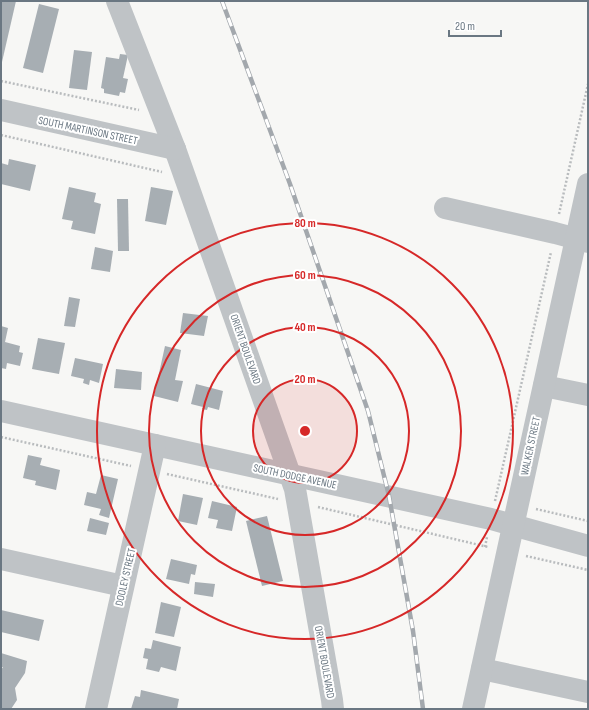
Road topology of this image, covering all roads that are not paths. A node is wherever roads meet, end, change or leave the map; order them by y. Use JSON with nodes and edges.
{"nodes":[{"id":1,"x":117,"y":1,"type":"edge"},
{"id":2,"x":1,"y":110,"type":"edge"},
{"id":3,"x":175,"y":149,"type":"junction"},
{"id":4,"x":588,"y":184,"type":"edge"},
{"id":5,"x":445,"y":208,"type":"dead end"},
{"id":6,"x":582,"y":241,"type":"edge"},
{"id":7,"x":544,"y":386,"type":"junction"},
{"id":8,"x":588,"y":395,"type":"edge"},
{"id":9,"x":1,"y":411,"type":"edge"},
{"id":10,"x":155,"y":445,"type":"junction"},
{"id":11,"x":290,"y":475,"type":"junction"},
{"id":12,"x":515,"y":515,"type":"junction"},
{"id":13,"x":588,"y":546,"type":"edge"},
{"id":14,"x":1,"y":559,"type":"edge"},
{"id":15,"x":123,"y":586,"type":"junction"},
{"id":16,"x":482,"y":669,"type":"junction"},
{"id":17,"x":588,"y":692,"type":"edge"},
{"id":18,"x":96,"y":709,"type":"edge"},
{"id":19,"x":332,"y":709,"type":"edge"},
{"id":20,"x":473,"y":709,"type":"edge"}],
"edges":[{"from":1,"to":3,"type":"street","name":"ORIENT BOULEVARD"},
{"from":2,"to":3,"type":"street","name":"SOUTH MARTINSON STREET"},
{"from":3,"to":11,"type":"street","name":"ORIENT BOULEVARD"},
{"from":4,"to":6,"type":"street","name":"WALKER STREET"},
{"from":5,"to":6,"type":"street"},
{"from":6,"to":7,"type":"street","name":"WALKER STREET"},
{"from":7,"to":8,"type":"street"},
{"from":7,"to":12,"type":"street","name":"WALKER STREET"},
{"from":9,"to":10,"type":"street","name":"SOUTH DODGE AVENUE"},
{"from":10,"to":11,"type":"street","name":"SOUTH DODGE AVENUE"},
{"from":10,"to":15,"type":"street","name":"DOOLEY STREET"},
{"from":11,"to":12,"type":"street","name":"SOUTH DODGE AVENUE"},
{"from":11,"to":19,"type":"street","name":"ORIENT BOULEVARD"},
{"from":12,"to":13,"type":"street","name":"SOUTH DODGE AVENUE"},
{"from":12,"to":16,"type":"street","name":"WALKER STREET"},
{"from":14,"to":15,"type":"street"},
{"from":15,"to":18,"type":"street","name":"DOOLEY STREET"},
{"from":16,"to":17,"type":"street"},
{"from":16,"to":20,"type":"street","name":"WALKER STREET"}]}
